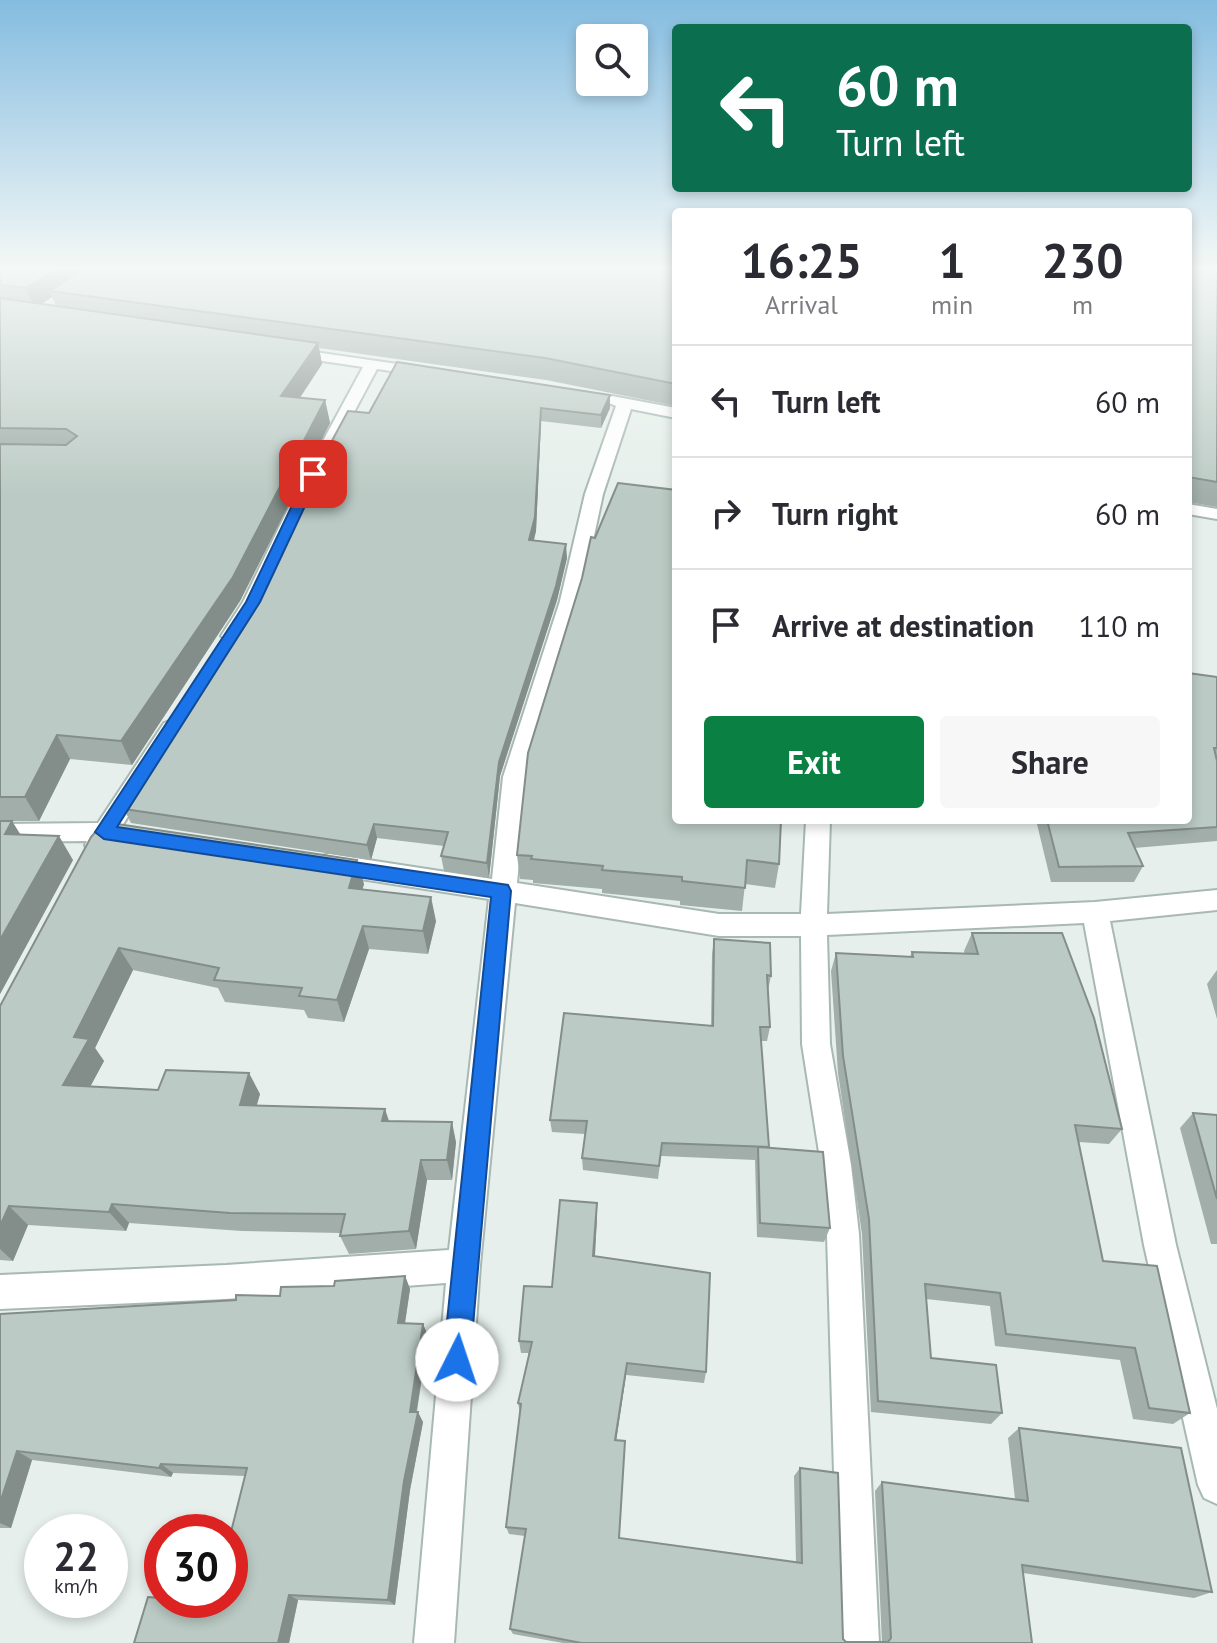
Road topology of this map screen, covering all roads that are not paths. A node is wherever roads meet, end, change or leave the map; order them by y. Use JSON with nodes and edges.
{"nodes":[{"id":1,"x":275,"y":350,"type":"edge"},
{"id":2,"x":372,"y":365,"type":"junction"},
{"id":3,"x":436,"y":374,"type":"edge"},
{"id":4,"x":599,"y":398,"type":"edge"},
{"id":5,"x":625,"y":403,"type":"junction"},
{"id":6,"x":672,"y":412,"type":"edge"},
{"id":7,"x":1192,"y":510,"type":"edge"},
{"id":8,"x":1217,"y":514,"type":"edge"},
{"id":9,"x":220,"y":653,"type":"edge"},
{"id":10,"x":179,"y":717,"type":"edge"},
{"id":11,"x":818,"y":824,"type":"edge"},
{"id":12,"x":104,"y":832,"type":"junction"},
{"id":13,"x":0,"y":833,"type":"edge"},
{"id":14,"x":148,"y":839,"type":"edge"},
{"id":15,"x":310,"y":861,"type":"edge"},
{"id":16,"x":82,"y":874,"type":"edge"},
{"id":17,"x":501,"y":891,"type":"junction"},
{"id":18,"x":1217,"y":900,"type":"edge"},
{"id":19,"x":1095,"y":912,"type":"junction"},
{"id":20,"x":814,"y":925,"type":"junction"},
{"id":21,"x":464,"y":1265,"type":"junction"},
{"id":22,"x":0,"y":1292,"type":"edge"},
{"id":23,"x":1217,"y":1485,"type":"edge"},
{"id":24,"x":434,"y":1643,"type":"edge"},
{"id":25,"x":859,"y":1643,"type":"edge"}],
"edges":[{"from":1,"to":2,"type":"street"},
{"from":2,"to":3,"type":"street"},
{"from":2,"to":9,"type":"street"},
{"from":4,"to":5,"type":"street"},
{"from":5,"to":6,"type":"street"},
{"from":5,"to":17,"type":"street"},
{"from":7,"to":8,"type":"street"},
{"from":10,"to":12,"type":"street"},
{"from":11,"to":20,"type":"street"},
{"from":12,"to":13,"type":"street"},
{"from":12,"to":14,"type":"street"},
{"from":12,"to":16,"type":"street"},
{"from":15,"to":17,"type":"street"},
{"from":17,"to":20,"type":"street"},
{"from":17,"to":21,"type":"street"},
{"from":18,"to":19,"type":"street"},
{"from":19,"to":20,"type":"street"},
{"from":19,"to":23,"type":"street"},
{"from":20,"to":25,"type":"street"},
{"from":21,"to":22,"type":"street"},
{"from":21,"to":24,"type":"street"}]}
